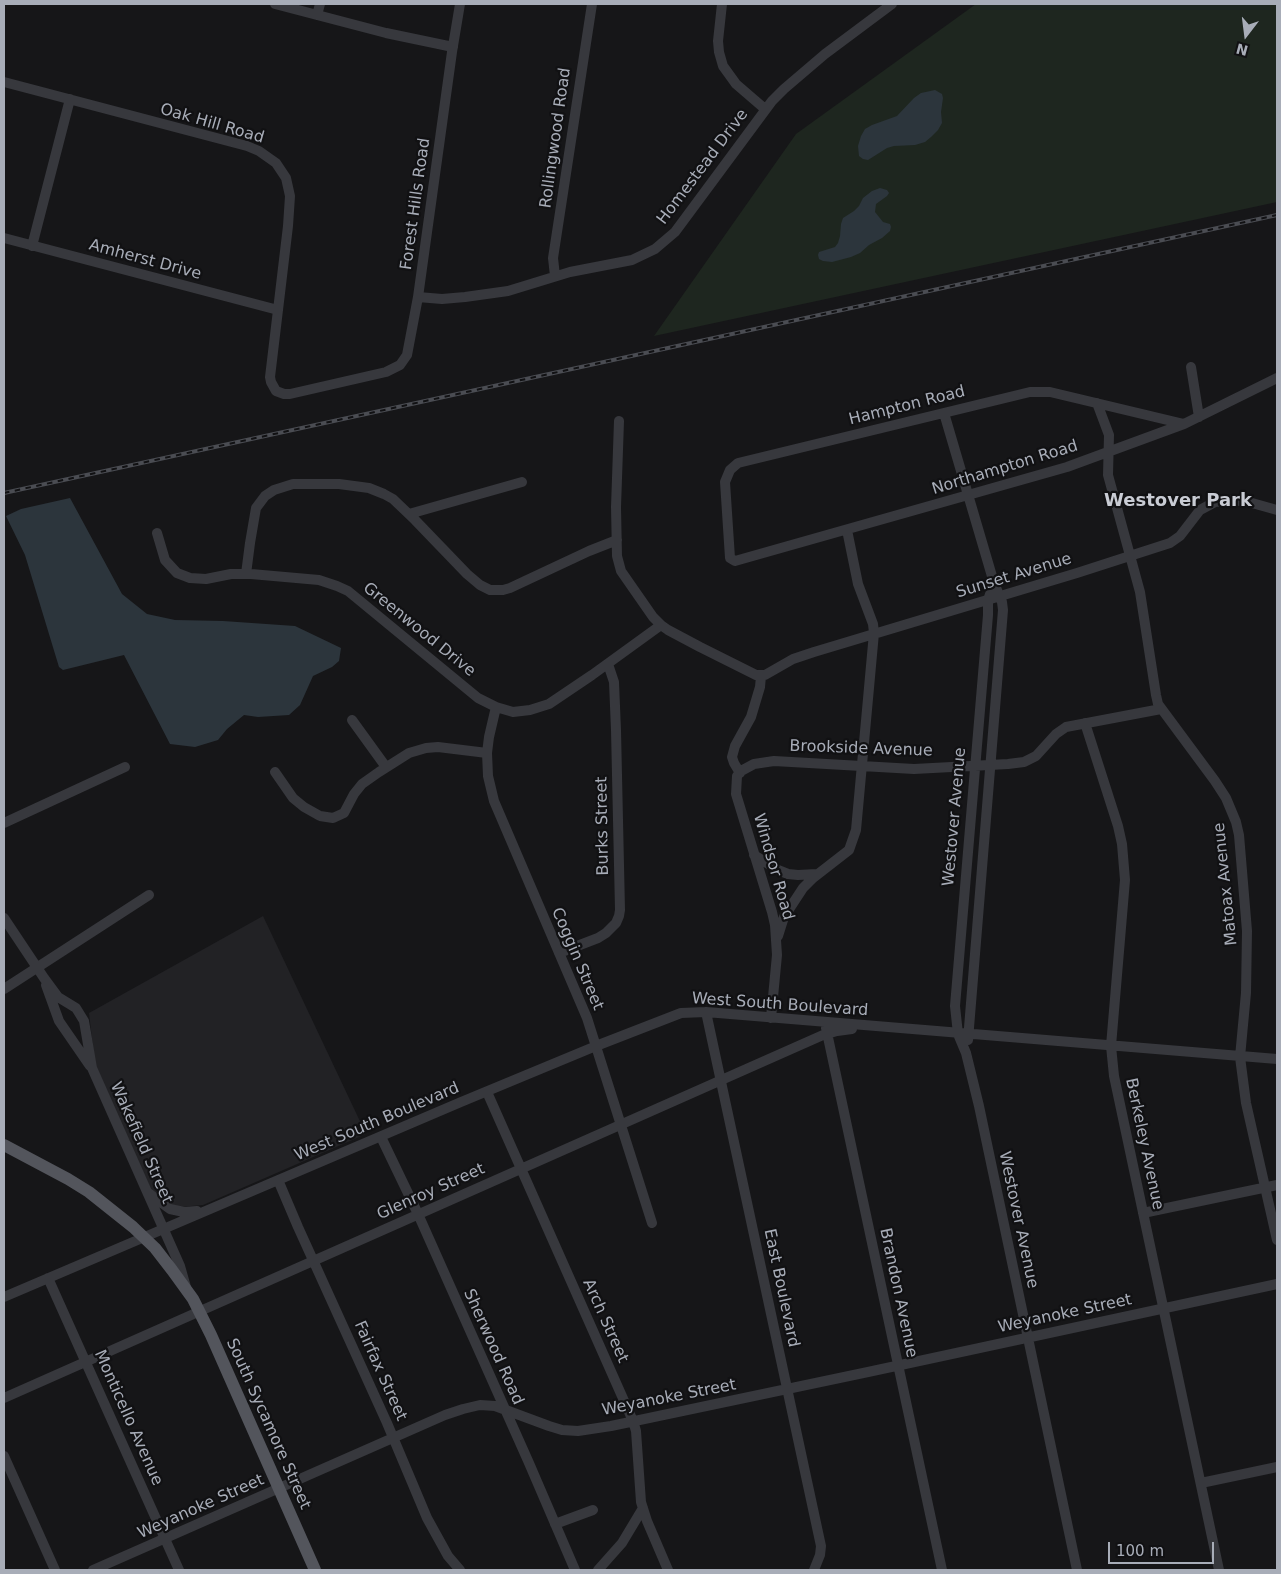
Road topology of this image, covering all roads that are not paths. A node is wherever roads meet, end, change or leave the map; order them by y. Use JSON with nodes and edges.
{"nodes":[{"id":1,"x":276,"y":4,"type":"edge"},
{"id":2,"x":320,"y":4,"type":"edge"},
{"id":3,"x":460,"y":4,"type":"edge"},
{"id":4,"x":592,"y":4,"type":"edge"},
{"id":5,"x":722,"y":4,"type":"edge"},
{"id":6,"x":892,"y":4,"type":"edge"},
{"id":7,"x":317,"y":15,"type":"junction"},
{"id":8,"x":453,"y":46,"type":"junction"},
{"id":9,"x":4,"y":82,"type":"edge"},
{"id":10,"x":70,"y":99,"type":"junction"},
{"id":11,"x":765,"y":109,"type":"junction"},
{"id":12,"x":4,"y":238,"type":"edge"},
{"id":13,"x":32,"y":246,"type":"junction"},
{"id":14,"x":555,"y":276,"type":"junction"},
{"id":15,"x":418,"y":297,"type":"junction"},
{"id":16,"x":278,"y":310,"type":"junction"},
{"id":17,"x":272,"y":358,"type":"joint"},
{"id":18,"x":1191,"y":367,"type":"dead end"},
{"id":19,"x":1277,"y":378,"type":"edge"},
{"id":20,"x":1097,"y":403,"type":"junction"},
{"id":21,"x":944,"y":413,"type":"junction"},
{"id":22,"x":1199,"y":417,"type":"junction"},
{"id":23,"x":618,"y":421,"type":"dead end"},
{"id":24,"x":1184,"y":424,"type":"junction"},
{"id":25,"x":1108,"y":451,"type":"junction"},
{"id":26,"x":522,"y":482,"type":"dead end"},
{"id":27,"x":968,"y":495,"type":"junction"},
{"id":28,"x":1277,"y":510,"type":"edge"},
{"id":29,"x":409,"y":514,"type":"junction"},
{"id":30,"x":848,"y":530,"type":"junction"},
{"id":31,"x":157,"y":533,"type":"dead end"},
{"id":32,"x":617,"y":540,"type":"junction"},
{"id":33,"x":1130,"y":556,"type":"junction"},
{"id":34,"x":732,"y":560,"type":"joint"},
{"id":35,"x":246,"y":574,"type":"junction"},
{"id":36,"x":994,"y":583,"type":"junction"},
{"id":37,"x":1000,"y":596,"type":"junction"},
{"id":38,"x":988,"y":600,"type":"junction"},
{"id":39,"x":661,"y":625,"type":"junction"},
{"id":40,"x":874,"y":633,"type":"junction"},
{"id":41,"x":608,"y":664,"type":"junction"},
{"id":42,"x":760,"y":676,"type":"junction"},
{"id":43,"x":982,"y":684,"type":"junction"},
{"id":44,"x":998,"y":685,"type":"junction"},
{"id":45,"x":496,"y":707,"type":"junction"},
{"id":46,"x":1161,"y":709,"type":"junction"},
{"id":47,"x":352,"y":720,"type":"dead end"},
{"id":48,"x":1085,"y":723,"type":"junction"},
{"id":49,"x":487,"y":753,"type":"junction"},
{"id":50,"x":862,"y":765,"type":"junction"},
{"id":51,"x":991,"y":765,"type":"junction"},
{"id":52,"x":386,"y":766,"type":"junction"},
{"id":53,"x":975,"y":766,"type":"junction"},
{"id":54,"x":124,"y":767,"type":"dead end"},
{"id":55,"x":275,"y":772,"type":"dead end"},
{"id":56,"x":740,"y":773,"type":"junction"},
{"id":57,"x":4,"y":820,"type":"edge"},
{"id":58,"x":967,"y":854,"type":"junction"},
{"id":59,"x":754,"y":855,"type":"junction"},
{"id":60,"x":983,"y":856,"type":"junction"},
{"id":61,"x":818,"y":874,"type":"junction"},
{"id":62,"x":149,"y":895,"type":"dead end"},
{"id":63,"x":4,"y":918,"type":"edge"},
{"id":64,"x":776,"y":942,"type":"junction"},
{"id":65,"x":560,"y":953,"type":"junction"},
{"id":66,"x":36,"y":967,"type":"junction"},
{"id":67,"x":44,"y":978,"type":"junction"},
{"id":68,"x":4,"y":989,"type":"edge"},
{"id":69,"x":706,"y":1012,"type":"junction"},
{"id":70,"x":771,"y":1018,"type":"junction"},
{"id":71,"x":825,"y":1022,"type":"junction"},
{"id":72,"x":873,"y":1027,"type":"junction"},
{"id":73,"x":827,"y":1033,"type":"junction"},
{"id":74,"x":963,"y":1034,"type":"junction"},
{"id":75,"x":596,"y":1046,"type":"junction"},
{"id":76,"x":1111,"y":1046,"type":"junction"},
{"id":77,"x":1240,"y":1056,"type":"junction"},
{"id":78,"x":1277,"y":1060,"type":"edge"},
{"id":79,"x":92,"y":1068,"type":"junction"},
{"id":80,"x":721,"y":1080,"type":"junction"},
{"id":81,"x":487,"y":1092,"type":"junction"},
{"id":82,"x":621,"y":1124,"type":"junction"},
{"id":83,"x":381,"y":1137,"type":"junction"},
{"id":84,"x":4,"y":1144,"type":"edge"},
{"id":85,"x":521,"y":1168,"type":"junction"},
{"id":86,"x":278,"y":1180,"type":"junction"},
{"id":87,"x":1277,"y":1185,"type":"edge"},
{"id":88,"x":1266,"y":1187,"type":"junction"},
{"id":89,"x":147,"y":1192,"type":"junction"},
{"id":90,"x":208,"y":1210,"type":"junction"},
{"id":91,"x":1143,"y":1213,"type":"junction"},
{"id":92,"x":418,"y":1214,"type":"junction"},
{"id":93,"x":652,"y":1224,"type":"dead end"},
{"id":94,"x":163,"y":1229,"type":"junction"},
{"id":95,"x":144,"y":1238,"type":"junction"},
{"id":96,"x":1277,"y":1240,"type":"edge"},
{"id":97,"x":313,"y":1260,"type":"junction"},
{"id":98,"x":48,"y":1278,"type":"junction"},
{"id":99,"x":1277,"y":1284,"type":"edge"},
{"id":100,"x":188,"y":1292,"type":"junction"},
{"id":101,"x":4,"y":1298,"type":"edge"},
{"id":102,"x":1164,"y":1308,"type":"junction"},
{"id":103,"x":199,"y":1311,"type":"junction"},
{"id":104,"x":1028,"y":1338,"type":"junction"},
{"id":105,"x":86,"y":1361,"type":"junction"},
{"id":106,"x":898,"y":1366,"type":"junction"},
{"id":107,"x":787,"y":1389,"type":"junction"},
{"id":108,"x":4,"y":1398,"type":"edge"},
{"id":109,"x":504,"y":1410,"type":"junction"},
{"id":110,"x":633,"y":1421,"type":"junction"},
{"id":111,"x":394,"y":1438,"type":"junction"},
{"id":112,"x":4,"y":1456,"type":"edge"},
{"id":113,"x":1277,"y":1467,"type":"edge"},
{"id":114,"x":1201,"y":1483,"type":"junction"},
{"id":115,"x":279,"y":1488,"type":"junction"},
{"id":116,"x":643,"y":1508,"type":"junction"},
{"id":117,"x":593,"y":1510,"type":"dead end"},
{"id":118,"x":555,"y":1524,"type":"junction"},
{"id":119,"x":165,"y":1539,"type":"junction"},
{"id":120,"x":55,"y":1570,"type":"edge"},
{"id":121,"x":94,"y":1570,"type":"edge"},
{"id":122,"x":179,"y":1570,"type":"edge"},
{"id":123,"x":315,"y":1570,"type":"edge"},
{"id":124,"x":460,"y":1570,"type":"edge"},
{"id":125,"x":575,"y":1570,"type":"edge"},
{"id":126,"x":598,"y":1570,"type":"edge"},
{"id":127,"x":668,"y":1570,"type":"edge"},
{"id":128,"x":814,"y":1570,"type":"edge"},
{"id":129,"x":942,"y":1570,"type":"edge"},
{"id":130,"x":1077,"y":1570,"type":"edge"},
{"id":131,"x":1219,"y":1570,"type":"edge"}],
"edges":[{"from":1,"to":7,"type":"street"},
{"from":2,"to":7,"type":"street"},
{"from":3,"to":8,"type":"street","name":"Forest Hills Road"},
{"from":4,"to":14,"type":"street","name":"Rollingwood Road"},
{"from":5,"to":11,"type":"street"},
{"from":6,"to":11,"type":"street","name":"Homestead Drive"},
{"from":7,"to":8,"type":"street"},
{"from":8,"to":15,"type":"street","name":"Forest Hills Road"},
{"from":9,"to":10,"type":"street","name":"Oak Hill Road"},
{"from":10,"to":13,"type":"street"},
{"from":10,"to":16,"type":"street","name":"Oak Hill Road"},
{"from":11,"to":14,"type":"street","name":"Homestead Drive"},
{"from":12,"to":13,"type":"street","name":"Amherst Drive"},
{"from":13,"to":16,"type":"street","name":"Amherst Drive"},
{"from":14,"to":15,"type":"street","name":"Homestead Drive"},
{"from":15,"to":17,"type":"street","name":"Forest Hills Road"},
{"from":16,"to":17,"type":"street","name":"Oak Hill Road"},
{"from":18,"to":22,"type":"street"},
{"from":19,"to":22,"type":"street","name":"Northampton Road"},
{"from":20,"to":21,"type":"street","name":"Hampton Road"},
{"from":20,"to":24,"type":"street","name":"Hampton Road"},
{"from":20,"to":25,"type":"street","name":"Matoax Avenue"},
{"from":21,"to":27,"type":"street","name":"Westover Avenue"},
{"from":21,"to":34,"type":"street","name":"Hampton Road"},
{"from":22,"to":24,"type":"street","name":"Northampton Road"},
{"from":23,"to":32,"type":"street"},
{"from":24,"to":25,"type":"street","name":"Northampton Road"},
{"from":25,"to":27,"type":"street","name":"Northampton Road"},
{"from":25,"to":33,"type":"street","name":"Matoax Avenue"},
{"from":26,"to":29,"type":"street"},
{"from":27,"to":30,"type":"street","name":"Northampton Road"},
{"from":27,"to":36,"type":"street","name":"Westover Avenue"},
{"from":28,"to":33,"type":"street","name":"Sunset Avenue"},
{"from":29,"to":32,"type":"street"},
{"from":29,"to":35,"type":"street"},
{"from":30,"to":34,"type":"street","name":"Northampton Road"},
{"from":30,"to":40,"type":"street"},
{"from":31,"to":35,"type":"street","name":"Greenwood Drive"},
{"from":32,"to":39,"type":"street"},
{"from":33,"to":37,"type":"street","name":"Sunset Avenue"},
{"from":33,"to":46,"type":"street","name":"Matoax Avenue"},
{"from":35,"to":45,"type":"street","name":"Greenwood Drive"},
{"from":36,"to":37,"type":"street","name":"Westover Avenue"},
{"from":36,"to":38,"type":"street","name":"Westover Avenue"},
{"from":37,"to":38,"type":"street","name":"Sunset Avenue"},
{"from":37,"to":44,"type":"street","name":"Westover Avenue"},
{"from":38,"to":40,"type":"street","name":"Sunset Avenue"},
{"from":38,"to":43,"type":"street","name":"Westover Avenue"},
{"from":39,"to":41,"type":"street","name":"Greenwood Drive"},
{"from":39,"to":42,"type":"street"},
{"from":40,"to":42,"type":"street","name":"Sunset Avenue"},
{"from":40,"to":50,"type":"street"},
{"from":41,"to":45,"type":"street","name":"Greenwood Drive"},
{"from":41,"to":65,"type":"street","name":"Burks Street"},
{"from":42,"to":56,"type":"street"},
{"from":43,"to":44,"type":"street"},
{"from":43,"to":53,"type":"street","name":"Westover Avenue"},
{"from":44,"to":51,"type":"street","name":"Westover Avenue"},
{"from":45,"to":49,"type":"street","name":"Coggin Street"},
{"from":46,"to":48,"type":"street","name":"Brookside Avenue"},
{"from":46,"to":77,"type":"street","name":"Matoax Avenue"},
{"from":47,"to":52,"type":"street"},
{"from":48,"to":51,"type":"street","name":"Brookside Avenue"},
{"from":48,"to":76,"type":"street","name":"Berkeley Avenue"},
{"from":49,"to":52,"type":"street"},
{"from":49,"to":65,"type":"street","name":"Coggin Street"},
{"from":50,"to":53,"type":"street","name":"Brookside Avenue"},
{"from":50,"to":56,"type":"street","name":"Brookside Avenue"},
{"from":50,"to":61,"type":"street"},
{"from":51,"to":53,"type":"street","name":"Brookside Avenue"},
{"from":51,"to":60,"type":"street","name":"Westover Avenue"},
{"from":52,"to":55,"type":"street"},
{"from":53,"to":58,"type":"street","name":"Westover Avenue"},
{"from":54,"to":57,"type":"street"},
{"from":56,"to":59,"type":"street","name":"Windsor Road"},
{"from":58,"to":60,"type":"street"},
{"from":58,"to":74,"type":"street","name":"Westover Avenue"},
{"from":59,"to":61,"type":"street"},
{"from":59,"to":64,"type":"street","name":"Windsor Road"},
{"from":60,"to":74,"type":"street","name":"Westover Avenue"},
{"from":61,"to":64,"type":"street"},
{"from":62,"to":66,"type":"street"},
{"from":63,"to":66,"type":"street","name":"Wakefield Street"},
{"from":64,"to":70,"type":"street","name":"Windsor Road"},
{"from":65,"to":75,"type":"street","name":"Coggin Street"},
{"from":66,"to":67,"type":"street","name":"Wakefield Street"},
{"from":66,"to":68,"type":"street"},
{"from":67,"to":79,"type":"street","name":"Wakefield Street"},
{"from":67,"to":79,"type":"street","name":"Wakefield Street"},
{"from":69,"to":70,"type":"street","name":"West South Boulevard"},
{"from":69,"to":75,"type":"street","name":"West South Boulevard"},
{"from":69,"to":80,"type":"street","name":"East Boulevard"},
{"from":70,"to":71,"type":"street","name":"West South Boulevard"},
{"from":71,"to":72,"type":"street","name":"West South Boulevard"},
{"from":71,"to":73,"type":"street","name":"Brandon Avenue"},
{"from":72,"to":73,"type":"street","name":"Glenroy Street"},
{"from":72,"to":74,"type":"street","name":"West South Boulevard"},
{"from":73,"to":80,"type":"street","name":"Glenroy Street"},
{"from":73,"to":106,"type":"street","name":"Brandon Avenue"},
{"from":74,"to":76,"type":"street","name":"West South Boulevard"},
{"from":74,"to":104,"type":"street","name":"Westover Avenue"},
{"from":75,"to":81,"type":"street","name":"West South Boulevard"},
{"from":75,"to":82,"type":"street","name":"Coggin Street"},
{"from":76,"to":77,"type":"street","name":"West South Boulevard"},
{"from":76,"to":91,"type":"street","name":"Berkeley Avenue"},
{"from":77,"to":78,"type":"street","name":"West South Boulevard"},
{"from":77,"to":88,"type":"street","name":"Matoax Avenue"},
{"from":79,"to":89,"type":"street","name":"Wakefield Street"},
{"from":80,"to":82,"type":"street","name":"Glenroy Street"},
{"from":80,"to":107,"type":"street","name":"East Boulevard"},
{"from":81,"to":83,"type":"street","name":"West South Boulevard"},
{"from":81,"to":85,"type":"street","name":"Arch Street"},
{"from":82,"to":85,"type":"street","name":"Glenroy Street"},
{"from":82,"to":93,"type":"street","name":"Coggin Street"},
{"from":83,"to":86,"type":"street","name":"West South Boulevard"},
{"from":83,"to":92,"type":"street","name":"Sherwood Road"},
{"from":84,"to":95,"type":"main road","name":"South Sycamore Street"},
{"from":85,"to":92,"type":"street","name":"Glenroy Street"},
{"from":85,"to":110,"type":"street","name":"Arch Street"},
{"from":86,"to":90,"type":"street","name":"West South Boulevard"},
{"from":86,"to":97,"type":"street","name":"Fairfax Street"},
{"from":87,"to":88,"type":"street"},
{"from":88,"to":91,"type":"street"},
{"from":88,"to":96,"type":"street","name":"Matoax Avenue"},
{"from":89,"to":90,"type":"street"},
{"from":89,"to":94,"type":"street","name":"Wakefield Street"},
{"from":90,"to":94,"type":"street","name":"West South Boulevard"},
{"from":91,"to":102,"type":"street","name":"Berkeley Avenue"},
{"from":92,"to":97,"type":"street","name":"Glenroy Street"},
{"from":92,"to":109,"type":"street","name":"Sherwood Road"},
{"from":94,"to":95,"type":"street","name":"West South Boulevard"},
{"from":94,"to":100,"type":"street","name":"South Sycamore Street"},
{"from":95,"to":98,"type":"street","name":"West South Boulevard"},
{"from":95,"to":100,"type":"main road","name":"South Sycamore Street"},
{"from":97,"to":103,"type":"street","name":"Glenroy Street"},
{"from":97,"to":111,"type":"street","name":"Fairfax Street"},
{"from":98,"to":101,"type":"street","name":"West South Boulevard"},
{"from":98,"to":105,"type":"street","name":"Monticello Avenue"},
{"from":99,"to":102,"type":"street","name":"Weyanoke Street"},
{"from":100,"to":103,"type":"main road","name":"South Sycamore Street"},
{"from":102,"to":104,"type":"street","name":"Weyanoke Street"},
{"from":102,"to":114,"type":"street","name":"Berkeley Avenue"},
{"from":103,"to":105,"type":"street","name":"Glenroy Street"},
{"from":103,"to":115,"type":"main road","name":"South Sycamore Street"},
{"from":104,"to":106,"type":"street","name":"Weyanoke Street"},
{"from":104,"to":130,"type":"street","name":"Westover Avenue"},
{"from":105,"to":108,"type":"street","name":"Glenroy Street"},
{"from":105,"to":119,"type":"street","name":"Monticello Avenue"},
{"from":106,"to":107,"type":"street","name":"Weyanoke Street"},
{"from":106,"to":129,"type":"street","name":"Brandon Avenue"},
{"from":107,"to":110,"type":"street","name":"Weyanoke Street"},
{"from":107,"to":128,"type":"street","name":"East Boulevard"},
{"from":109,"to":110,"type":"street","name":"Weyanoke Street"},
{"from":109,"to":111,"type":"street","name":"Weyanoke Street"},
{"from":109,"to":118,"type":"street","name":"Sherwood Road"},
{"from":110,"to":116,"type":"street","name":"Arch Street"},
{"from":111,"to":115,"type":"street","name":"Weyanoke Street"},
{"from":111,"to":124,"type":"street","name":"Fairfax Street"},
{"from":112,"to":120,"type":"street"},
{"from":113,"to":114,"type":"street"},
{"from":114,"to":131,"type":"street","name":"Berkeley Avenue"},
{"from":115,"to":119,"type":"street","name":"Weyanoke Street"},
{"from":115,"to":123,"type":"main road","name":"South Sycamore Street"},
{"from":116,"to":126,"type":"street"},
{"from":116,"to":127,"type":"street","name":"Arch Street"},
{"from":117,"to":118,"type":"street"},
{"from":118,"to":125,"type":"street","name":"Sherwood Road"},
{"from":119,"to":121,"type":"street","name":"Weyanoke Street"},
{"from":119,"to":122,"type":"street","name":"Monticello Avenue"}]}
